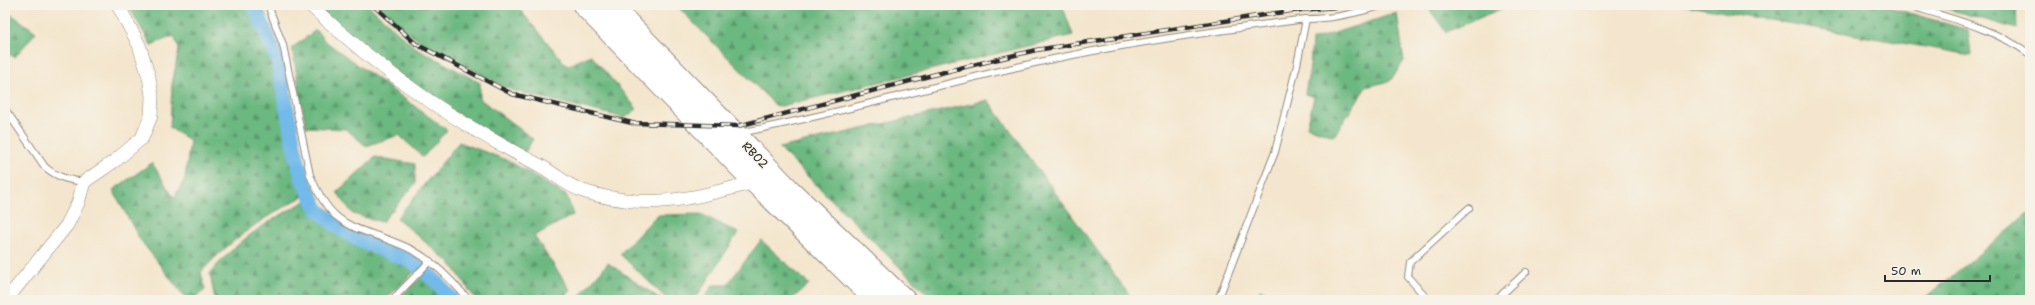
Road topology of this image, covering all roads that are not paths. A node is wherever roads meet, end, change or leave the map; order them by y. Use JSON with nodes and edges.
{"nodes":[{"id":1,"x":118,"y":5,"type":"edge"},
{"id":2,"x":268,"y":5,"type":"edge"},
{"id":3,"x":310,"y":5,"type":"edge"},
{"id":4,"x":584,"y":5,"type":"edge"},
{"id":5,"x":610,"y":5,"type":"edge"},
{"id":6,"x":1384,"y":5,"type":"edge"},
{"id":7,"x":1907,"y":5,"type":"edge"},
{"id":8,"x":1306,"y":19,"type":"junction"},
{"id":9,"x":2030,"y":54,"type":"edge"},
{"id":10,"x":5,"y":109,"type":"edge"},
{"id":11,"x":735,"y":134,"type":"junction"},
{"id":12,"x":84,"y":182,"type":"junction"},
{"id":13,"x":755,"y":182,"type":"junction"},
{"id":14,"x":1469,"y":208,"type":"dead end"},
{"id":15,"x":430,"y":261,"type":"junction"},
{"id":16,"x":1526,"y":272,"type":"dead end"},
{"id":17,"x":6,"y":300,"type":"edge"},
{"id":18,"x":392,"y":300,"type":"edge"},
{"id":19,"x":469,"y":300,"type":"edge"},
{"id":20,"x":876,"y":300,"type":"edge"},
{"id":21,"x":904,"y":300,"type":"edge"},
{"id":22,"x":1218,"y":300,"type":"edge"},
{"id":23,"x":1428,"y":300,"type":"edge"},
{"id":24,"x":1496,"y":300,"type":"edge"}],
"edges":[{"from":1,"to":12,"type":"street"},
{"from":2,"to":15,"type":"lane"},
{"from":3,"to":13,"type":"street"},
{"from":4,"to":13,"type":"highway","name":"RB02"},
{"from":5,"to":11,"type":"highway","name":"RB02"},
{"from":6,"to":8,"type":"lane"},
{"from":7,"to":9,"type":"lane"},
{"from":8,"to":11,"type":"lane"},
{"from":8,"to":22,"type":"lane"},
{"from":10,"to":12,"type":"lane"},
{"from":11,"to":21,"type":"highway","name":"RB02"},
{"from":12,"to":17,"type":"street"},
{"from":13,"to":20,"type":"highway","name":"RB02"},
{"from":14,"to":23,"type":"lane"},
{"from":15,"to":18,"type":"lane"},
{"from":15,"to":19,"type":"lane"},
{"from":16,"to":24,"type":"lane"}]}
